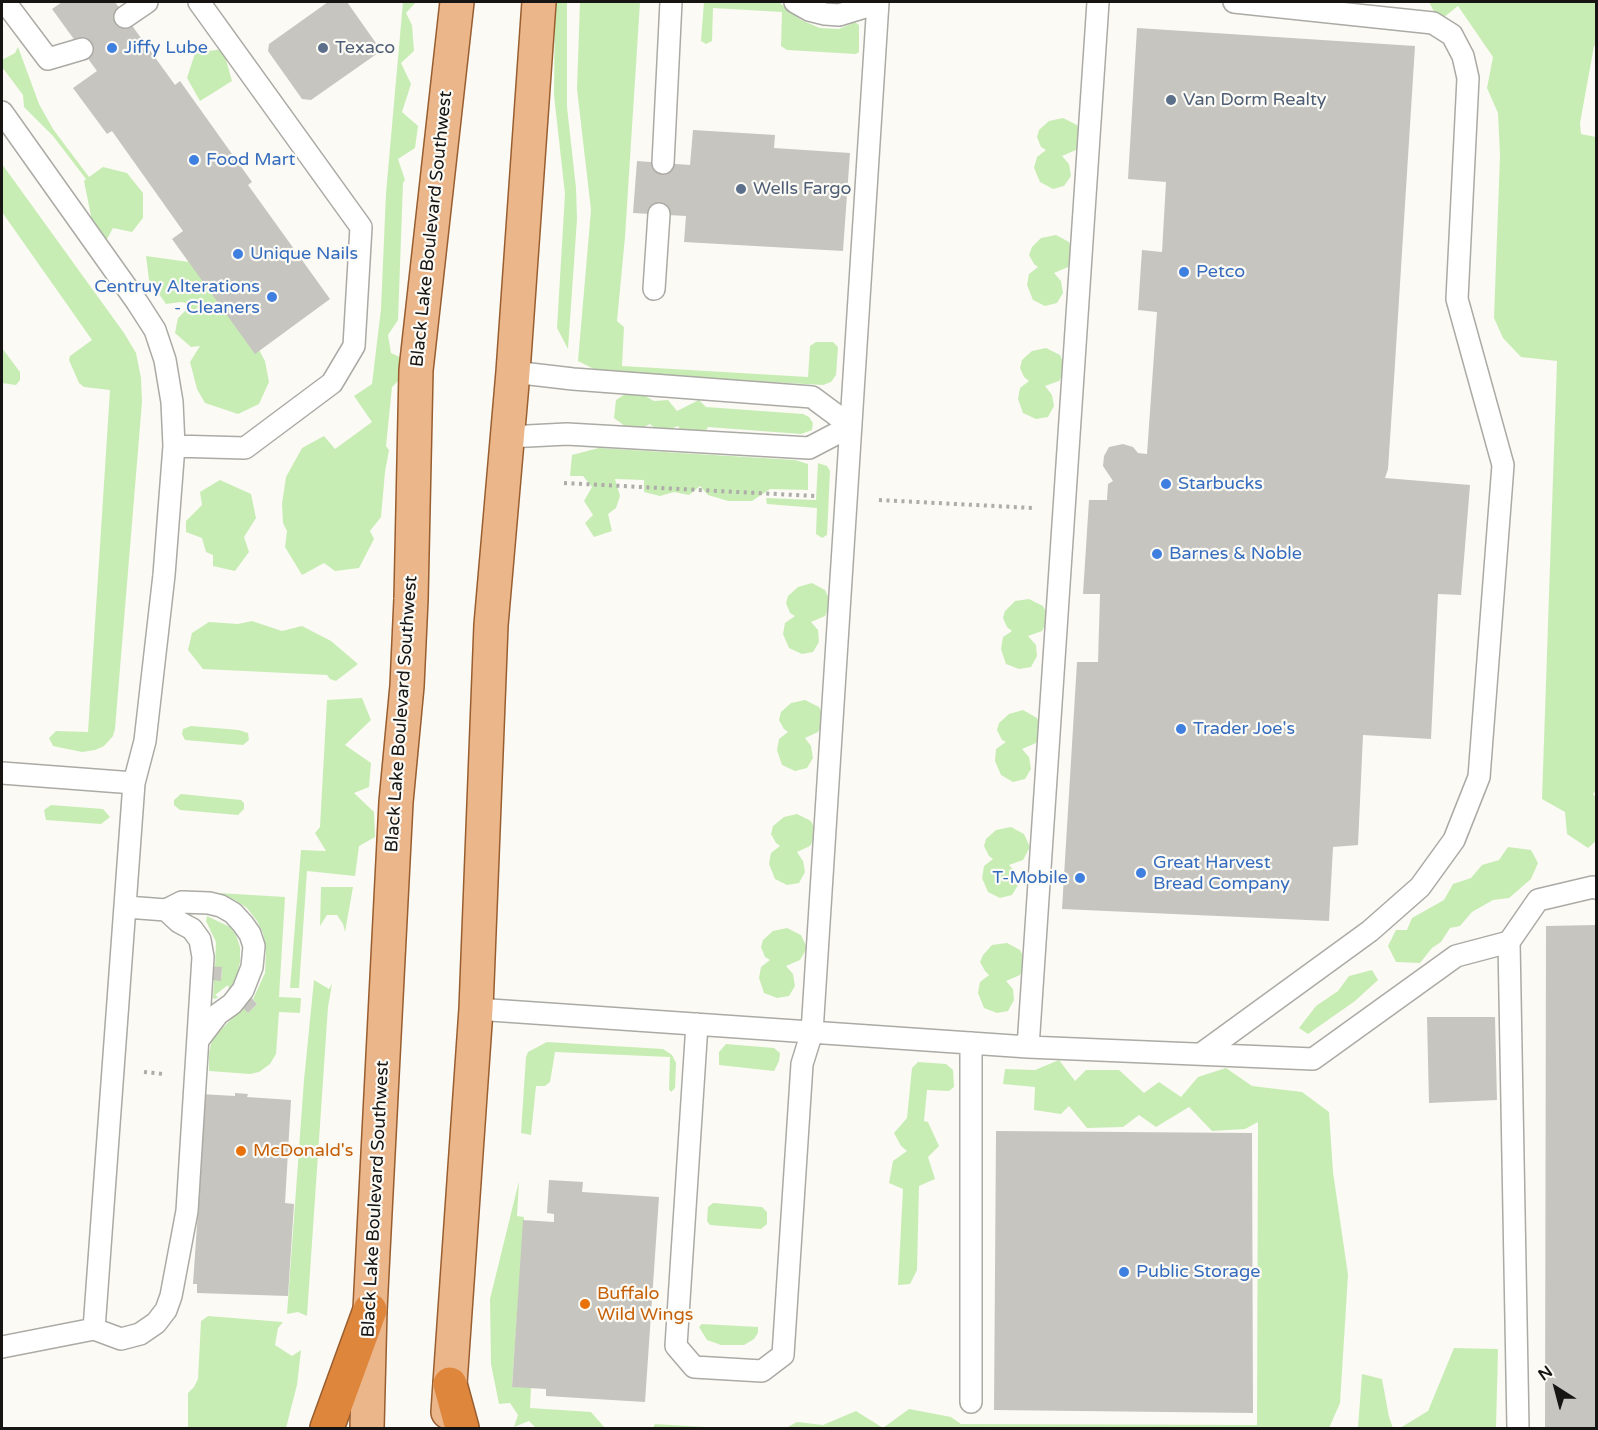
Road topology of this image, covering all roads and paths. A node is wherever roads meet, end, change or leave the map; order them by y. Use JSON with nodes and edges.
{"nodes":[{"id":1,"x":5,"y":2,"type":"edge"},
{"id":2,"x":147,"y":2,"type":"edge"},
{"id":3,"x":199,"y":2,"type":"edge"},
{"id":4,"x":458,"y":2,"type":"edge"},
{"id":5,"x":539,"y":2,"type":"edge"},
{"id":6,"x":671,"y":2,"type":"edge"},
{"id":7,"x":795,"y":2,"type":"edge"},
{"id":8,"x":878,"y":2,"type":"edge"},
{"id":9,"x":1098,"y":2,"type":"edge"},
{"id":10,"x":1234,"y":2,"type":"edge"},
{"id":11,"x":126,"y":17,"type":"dead end"},
{"id":12,"x":82,"y":49,"type":"dead end"},
{"id":13,"x":2,"y":112,"type":"edge"},
{"id":14,"x":663,"y":164,"type":"dead end"},
{"id":15,"x":659,"y":214,"type":"dead end"},
{"id":16,"x":654,"y":289,"type":"dead end"},
{"id":17,"x":513,"y":372,"type":"junction"},
{"id":18,"x":851,"y":426,"type":"junction"},
{"id":19,"x":508,"y":437,"type":"junction"},
{"id":20,"x":174,"y":446,"type":"junction"},
{"id":21,"x":2,"y":773,"type":"edge"},
{"id":22,"x":134,"y":783,"type":"junction"},
{"id":23,"x":1596,"y":888,"type":"edge"},
{"id":24,"x":126,"y":907,"type":"junction"},
{"id":25,"x":166,"y":910,"type":"junction"},
{"id":26,"x":1509,"y":942,"type":"junction"},
{"id":27,"x":476,"y":1009,"type":"junction"},
{"id":28,"x":697,"y":1024,"type":"junction"},
{"id":29,"x":812,"y":1032,"type":"junction"},
{"id":30,"x":199,"y":1039,"type":"junction"},
{"id":31,"x":971,"y":1043,"type":"junction"},
{"id":32,"x":1028,"y":1047,"type":"junction"},
{"id":33,"x":1201,"y":1054,"type":"junction"},
{"id":34,"x":370,"y":1310,"type":"junction"},
{"id":35,"x":94,"y":1329,"type":"junction"},
{"id":36,"x":2,"y":1347,"type":"edge"},
{"id":37,"x":450,"y":1384,"type":"junction"},
{"id":38,"x":971,"y":1402,"type":"dead end"},
{"id":39,"x":327,"y":1428,"type":"edge"},
{"id":40,"x":366,"y":1428,"type":"edge"},
{"id":41,"x":446,"y":1428,"type":"edge"},
{"id":42,"x":462,"y":1428,"type":"edge"},
{"id":43,"x":1518,"y":1428,"type":"edge"}],
"edges":[{"from":1,"to":12,"type":"lane"},
{"from":2,"to":11,"type":"lane"},
{"from":3,"to":20,"type":"lane"},
{"from":4,"to":34,"type":"main road","name":"Black Lake Boulevard Southwest"},
{"from":5,"to":17,"type":"main road"},
{"from":6,"to":14,"type":"lane"},
{"from":7,"to":8,"type":"lane"},
{"from":8,"to":18,"type":"lane"},
{"from":9,"to":32,"type":"lane"},
{"from":10,"to":33,"type":"lane"},
{"from":13,"to":20,"type":"lane"},
{"from":15,"to":16,"type":"lane"},
{"from":17,"to":18,"type":"lane"},
{"from":17,"to":19,"type":"main road"},
{"from":18,"to":19,"type":"lane"},
{"from":18,"to":29,"type":"lane"},
{"from":19,"to":27,"type":"main road"},
{"from":20,"to":22,"type":"lane"},
{"from":21,"to":22,"type":"lane"},
{"from":22,"to":24,"type":"lane"},
{"from":23,"to":26,"type":"lane"},
{"from":24,"to":25,"type":"lane"},
{"from":24,"to":35,"type":"lane"},
{"from":25,"to":30,"type":"lane"},
{"from":25,"to":30,"type":"lane"},
{"from":26,"to":33,"type":"lane"},
{"from":26,"to":43,"type":"lane"},
{"from":27,"to":28,"type":"lane"},
{"from":27,"to":37,"type":"main road"},
{"from":28,"to":29,"type":"lane"},
{"from":28,"to":29,"type":"lane"},
{"from":29,"to":31,"type":"lane"},
{"from":30,"to":35,"type":"lane"},
{"from":31,"to":32,"type":"lane"},
{"from":31,"to":38,"type":"lane"},
{"from":32,"to":33,"type":"lane"},
{"from":34,"to":39,"type":"highway"},
{"from":34,"to":40,"type":"main road","name":"Black Lake Boulevard Southwest"},
{"from":35,"to":36,"type":"lane"},
{"from":37,"to":41,"type":"main road"},
{"from":37,"to":42,"type":"highway"}]}
